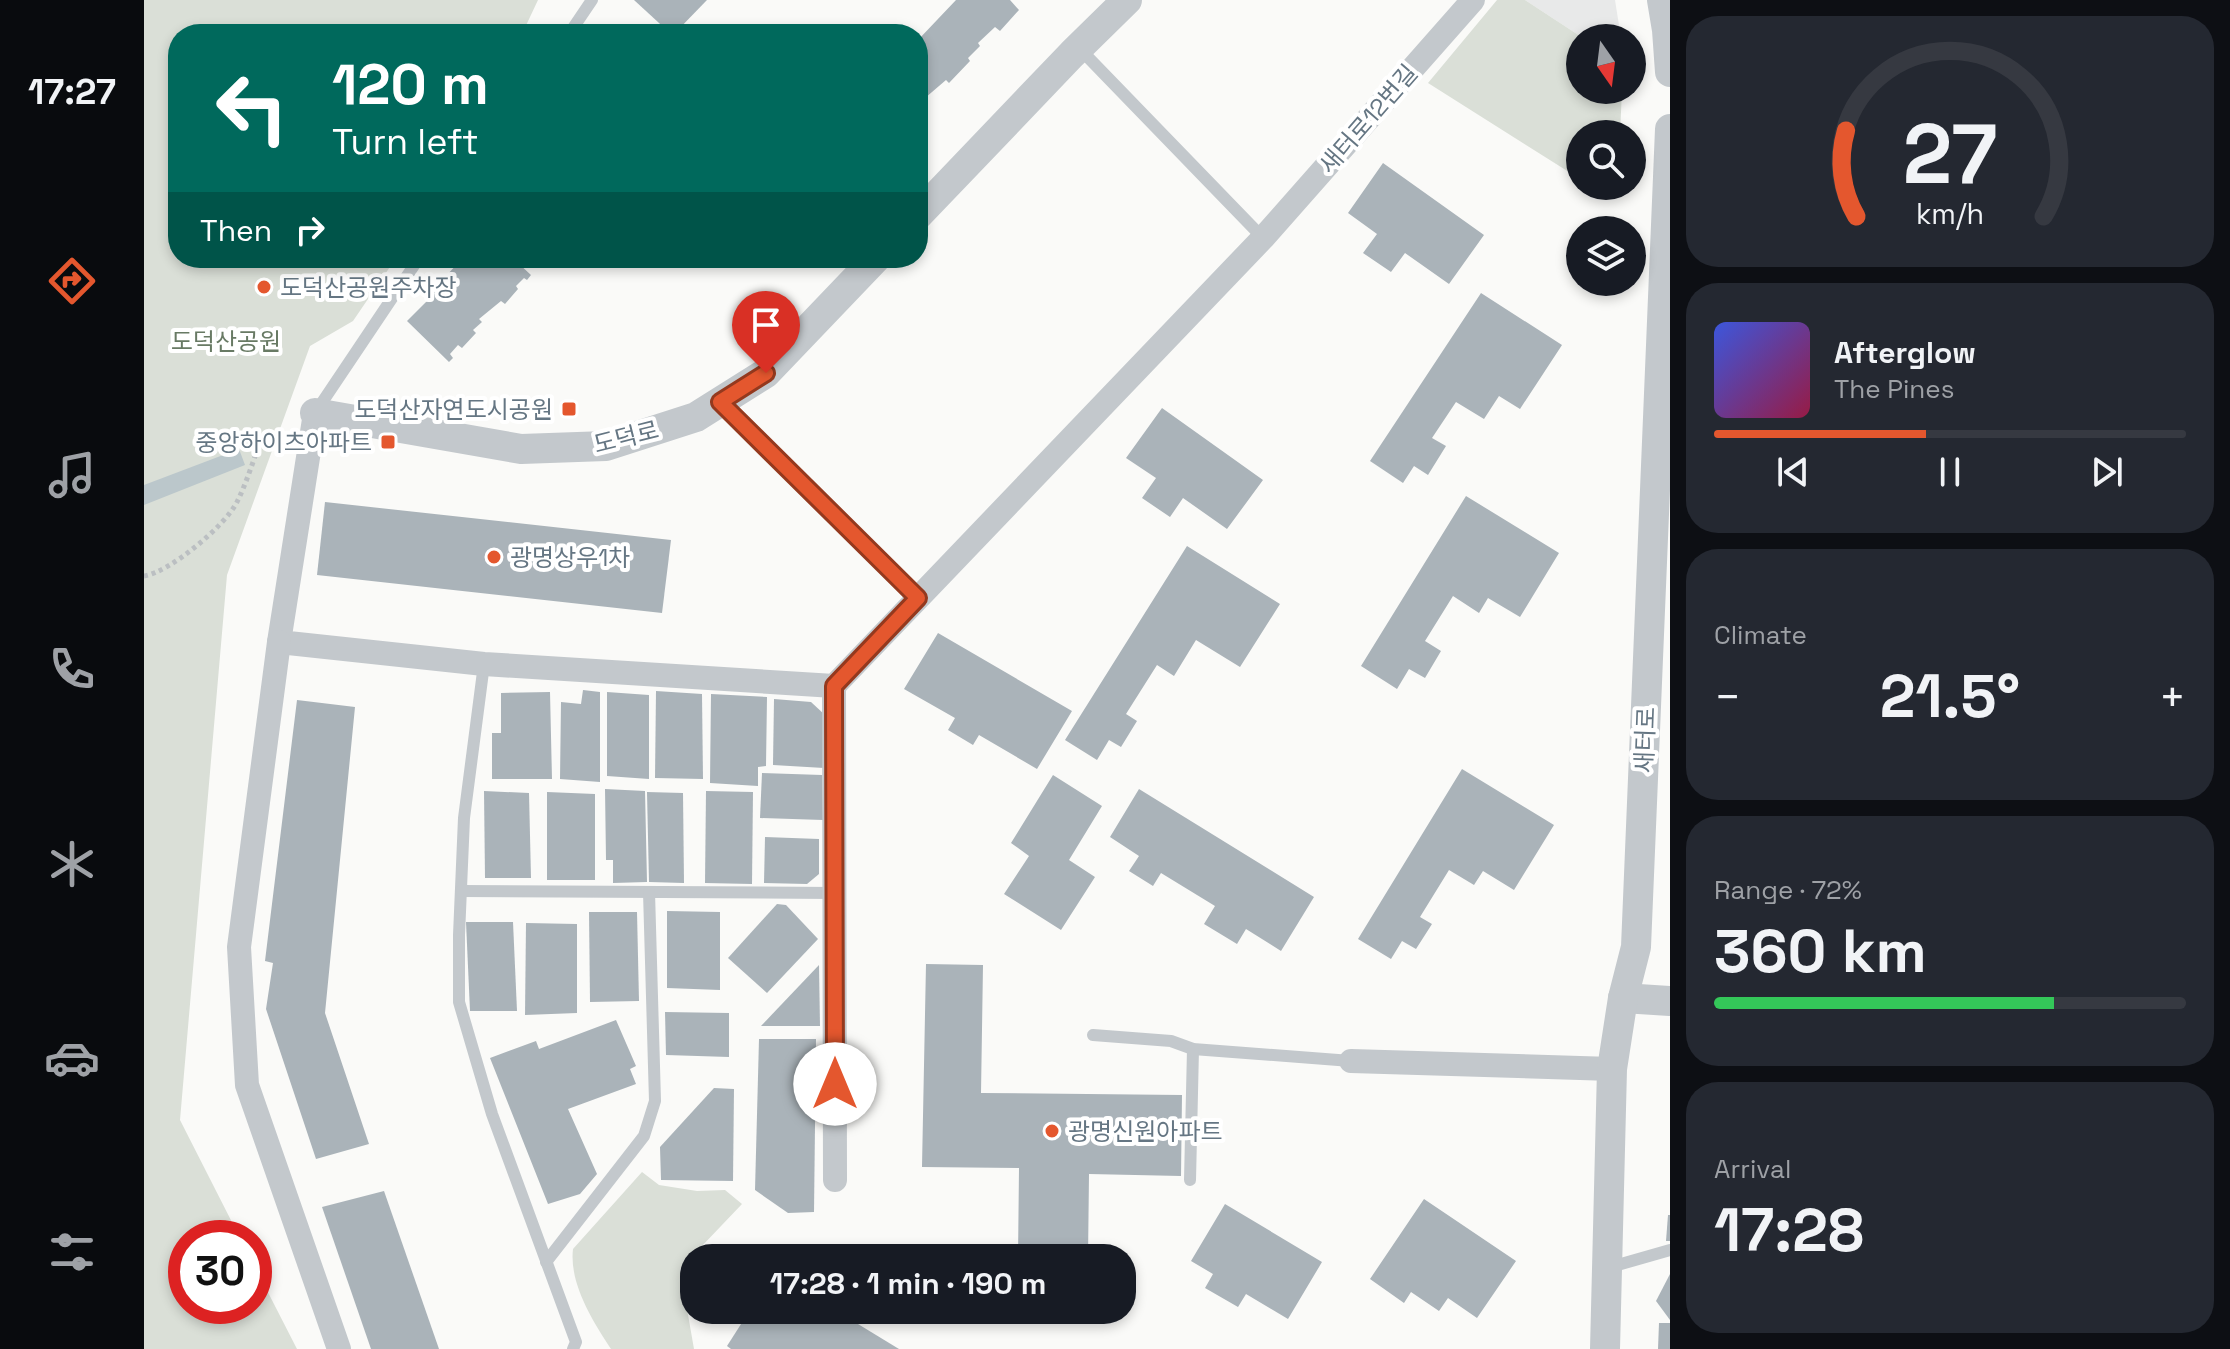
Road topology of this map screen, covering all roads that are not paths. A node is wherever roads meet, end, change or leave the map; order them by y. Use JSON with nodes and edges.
{"nodes":[{"id":1,"x":592,"y":0,"type":"edge"},
{"id":2,"x":1127,"y":0,"type":"edge"},
{"id":3,"x":1473,"y":0,"type":"edge"},
{"id":4,"x":1662,"y":0,"type":"edge"},
{"id":5,"x":576,"y":24,"type":"edge"},
{"id":6,"x":1078,"y":48,"type":"junction"},
{"id":7,"x":1670,"y":72,"type":"edge"},
{"id":8,"x":1670,"y":129,"type":"edge"},
{"id":9,"x":928,"y":205,"type":"edge"},
{"id":10,"x":1263,"y":238,"type":"junction"},
{"id":11,"x":413,"y":268,"type":"edge"},
{"id":12,"x":866,"y":268,"type":"edge"},
{"id":13,"x":720,"y":402,"type":"junction"},
{"id":14,"x":313,"y":426,"type":"junction"},
{"id":15,"x":918,"y":598,"type":"junction"},
{"id":16,"x":279,"y":642,"type":"junction"},
{"id":17,"x":484,"y":664,"type":"junction"},
{"id":18,"x":834,"y":686,"type":"junction"},
{"id":19,"x":461,"y":891,"type":"junction"},
{"id":20,"x":649,"y":892,"type":"junction"},
{"id":21,"x":834,"y":893,"type":"junction"},
{"id":22,"x":1623,"y":998,"type":"junction"},
{"id":23,"x":1670,"y":1001,"type":"edge"},
{"id":24,"x":1093,"y":1035,"type":"dead end"},
{"id":25,"x":1193,"y":1049,"type":"junction"},
{"id":26,"x":1351,"y":1061,"type":"joint"},
{"id":27,"x":1612,"y":1069,"type":"junction"},
{"id":28,"x":835,"y":1180,"type":"dead end"},
{"id":29,"x":1190,"y":1180,"type":"dead end"},
{"id":30,"x":1670,"y":1250,"type":"edge"},
{"id":31,"x":546,"y":1262,"type":"junction"},
{"id":32,"x":1607,"y":1268,"type":"junction"},
{"id":33,"x":339,"y":1349,"type":"edge"},
{"id":34,"x":573,"y":1349,"type":"edge"},
{"id":35,"x":1605,"y":1349,"type":"edge"}],
"edges":[{"from":1,"to":5,"type":"lane"},
{"from":2,"to":6,"type":"street"},
{"from":3,"to":10,"type":"street","name":"새터로12번길"},
{"from":4,"to":7,"type":"street"},
{"from":6,"to":9,"type":"street"},
{"from":6,"to":10,"type":"lane"},
{"from":8,"to":22,"type":"street","name":"새터로"},
{"from":10,"to":15,"type":"street","name":"새터로12번길"},
{"from":11,"to":14,"type":"lane"},
{"from":12,"to":13,"type":"street","name":"도덕로"},
{"from":13,"to":14,"type":"street","name":"도덕로"},
{"from":13,"to":15,"type":"lane"},
{"from":14,"to":16,"type":"street"},
{"from":15,"to":18,"type":"street","name":"새터로12번길"},
{"from":16,"to":17,"type":"street"},
{"from":16,"to":33,"type":"street"},
{"from":17,"to":18,"type":"street"},
{"from":17,"to":19,"type":"lane"},
{"from":18,"to":21,"type":"street"},
{"from":19,"to":20,"type":"lane"},
{"from":19,"to":31,"type":"lane"},
{"from":20,"to":21,"type":"lane"},
{"from":20,"to":31,"type":"lane"},
{"from":21,"to":28,"type":"street"},
{"from":22,"to":23,"type":"street"},
{"from":22,"to":27,"type":"street","name":"새터로"},
{"from":24,"to":25,"type":"lane"},
{"from":25,"to":26,"type":"lane"},
{"from":25,"to":29,"type":"lane"},
{"from":26,"to":27,"type":"street"},
{"from":27,"to":32,"type":"street","name":"새터로"},
{"from":30,"to":32,"type":"lane"},
{"from":31,"to":34,"type":"lane"},
{"from":32,"to":35,"type":"street","name":"새터로"}]}
